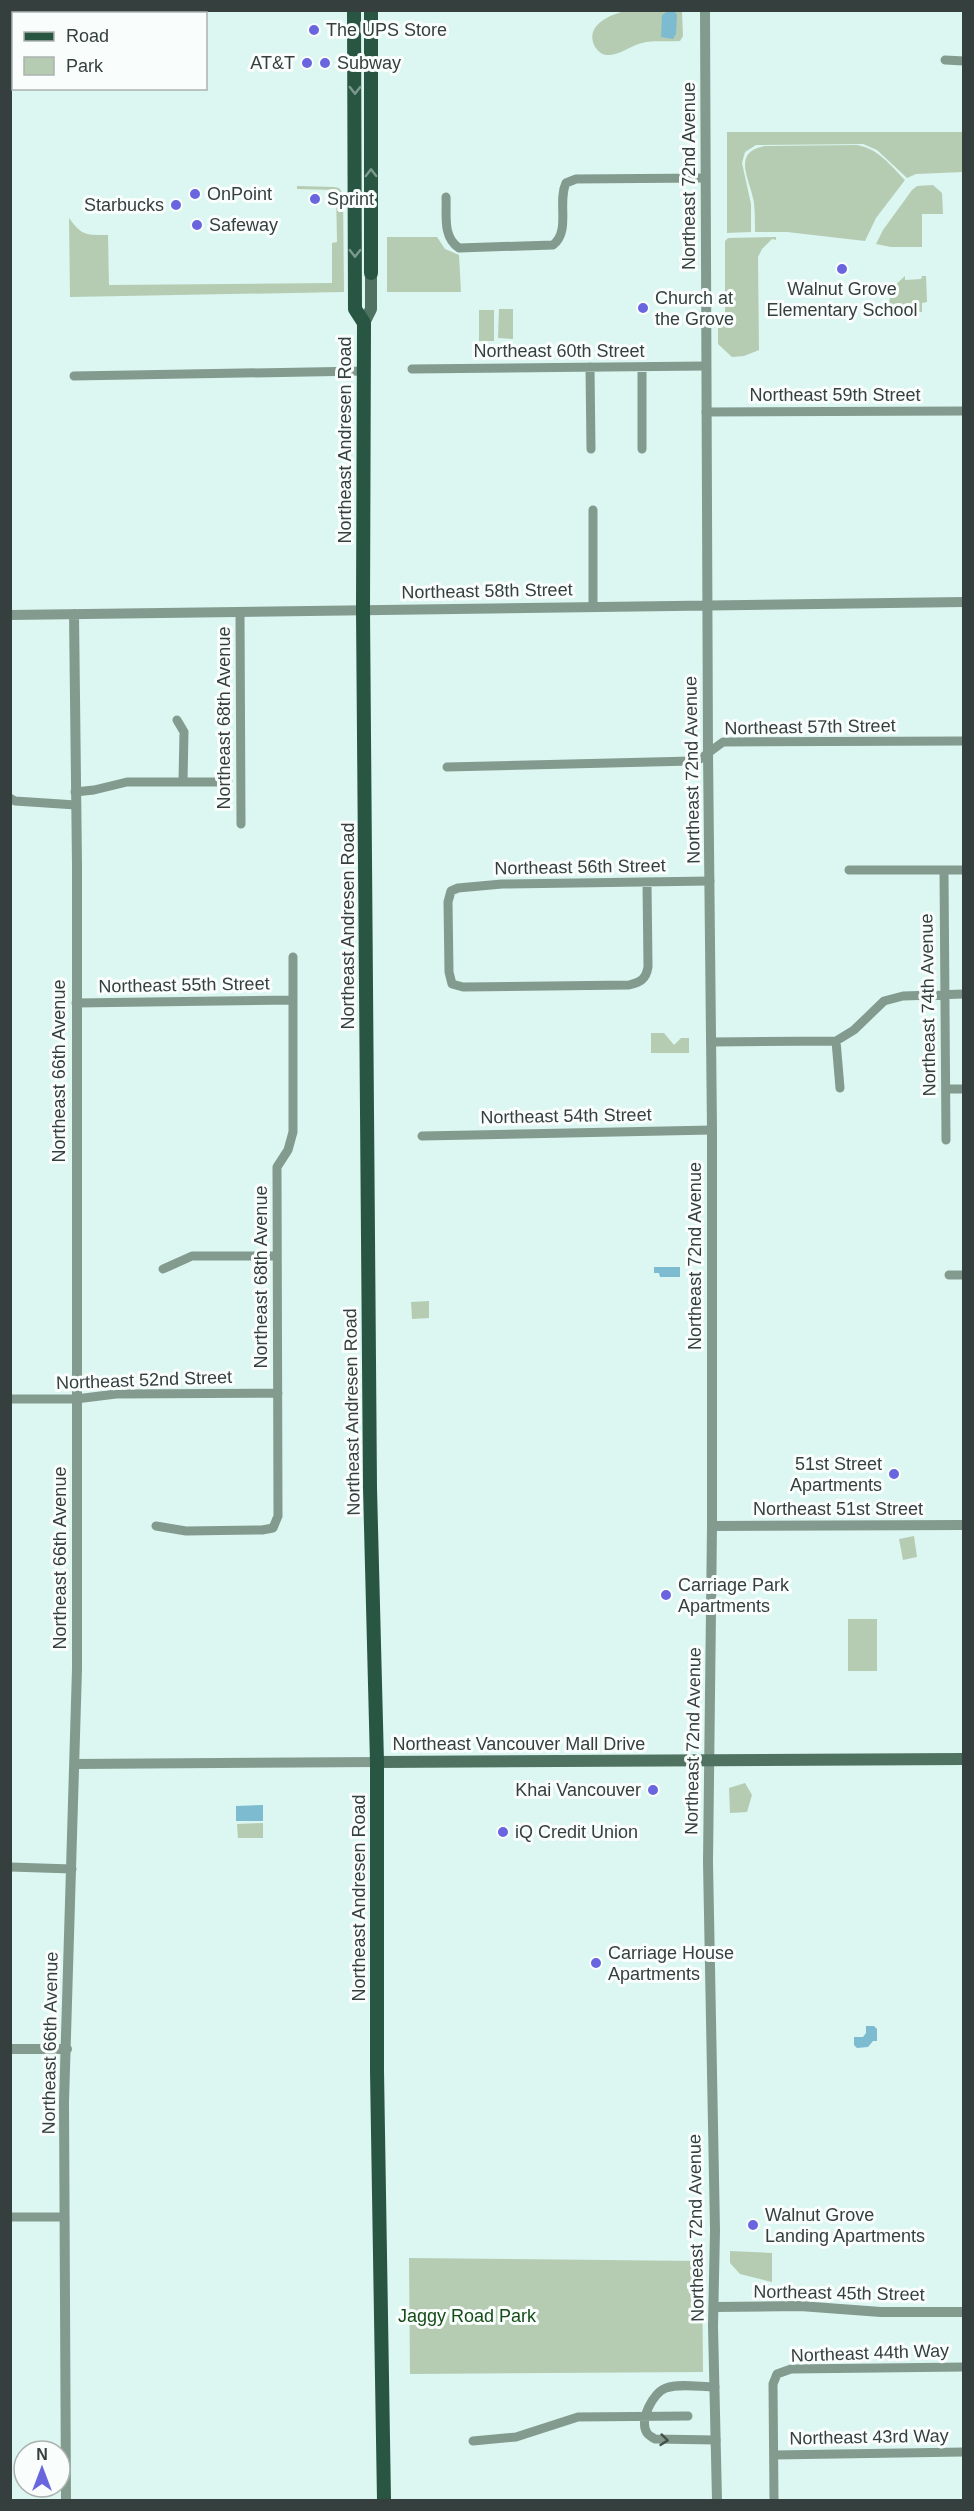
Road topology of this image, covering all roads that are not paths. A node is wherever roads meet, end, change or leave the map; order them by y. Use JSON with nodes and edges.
{"nodes":[{"id":1,"x":354,"y":10,"type":"edge"},
{"id":2,"x":371,"y":10,"type":"edge"},
{"id":3,"x":705,"y":10,"type":"edge"},
{"id":4,"x":945,"y":60,"type":"dead end"},
{"id":5,"x":963,"y":61,"type":"edge"},
{"id":6,"x":705,"y":178,"type":"junction"},
{"id":7,"x":446,"y":197,"type":"dead end"},
{"id":8,"x":371,"y":273,"type":"joint"},
{"id":9,"x":364,"y":323,"type":"junction"},
{"id":10,"x":706,"y":366,"type":"junction"},
{"id":11,"x":590,"y":367,"type":"junction"},
{"id":12,"x":642,"y":367,"type":"junction"},
{"id":13,"x":412,"y":369,"type":"dead end"},
{"id":14,"x":364,"y":371,"type":"junction"},
{"id":15,"x":75,"y":376,"type":"dead end"},
{"id":16,"x":963,"y":411,"type":"edge"},
{"id":17,"x":706,"y":412,"type":"junction"},
{"id":18,"x":591,"y":449,"type":"dead end"},
{"id":19,"x":642,"y":449,"type":"dead end"},
{"id":20,"x":593,"y":510,"type":"dead end"},
{"id":21,"x":963,"y":602,"type":"edge"},
{"id":22,"x":707,"y":604,"type":"junction"},
{"id":23,"x":593,"y":606,"type":"junction"},
{"id":24,"x":363,"y":610,"type":"junction"},
{"id":25,"x":240,"y":612,"type":"junction"},
{"id":26,"x":74,"y":614,"type":"junction"},
{"id":27,"x":10,"y":615,"type":"edge"},
{"id":28,"x":177,"y":720,"type":"dead end"},
{"id":29,"x":963,"y":741,"type":"edge"},
{"id":30,"x":708,"y":753,"type":"junction"},
{"id":31,"x":447,"y":767,"type":"dead end"},
{"id":32,"x":183,"y":782,"type":"junction"},
{"id":33,"x":228,"y":782,"type":"dead end"},
{"id":34,"x":75,"y":792,"type":"junction"},
{"id":35,"x":12,"y":799,"type":"edge"},
{"id":36,"x":76,"y":805,"type":"junction"},
{"id":37,"x":241,"y":824,"type":"dead end"},
{"id":38,"x":849,"y":870,"type":"dead end"},
{"id":39,"x":944,"y":870,"type":"junction"},
{"id":40,"x":963,"y":870,"type":"edge"},
{"id":41,"x":710,"y":881,"type":"junction"},
{"id":42,"x":647,"y":882,"type":"junction"},
{"id":43,"x":293,"y":957,"type":"dead end"},
{"id":44,"x":944,"y":994,"type":"junction"},
{"id":45,"x":963,"y":994,"type":"edge"},
{"id":46,"x":293,"y":1000,"type":"junction"},
{"id":47,"x":76,"y":1003,"type":"junction"},
{"id":48,"x":836,"y":1041,"type":"junction"},
{"id":49,"x":711,"y":1042,"type":"junction"},
{"id":50,"x":840,"y":1088,"type":"dead end"},
{"id":51,"x":946,"y":1089,"type":"junction"},
{"id":52,"x":963,"y":1089,"type":"edge"},
{"id":53,"x":712,"y":1130,"type":"junction"},
{"id":54,"x":422,"y":1136,"type":"dead end"},
{"id":55,"x":946,"y":1140,"type":"dead end"},
{"id":56,"x":276,"y":1256,"type":"junction"},
{"id":57,"x":163,"y":1269,"type":"dead end"},
{"id":58,"x":949,"y":1275,"type":"dead end"},
{"id":59,"x":963,"y":1275,"type":"edge"},
{"id":60,"x":278,"y":1393,"type":"junction"},
{"id":61,"x":10,"y":1400,"type":"edge"},
{"id":62,"x":76,"y":1400,"type":"junction"},
{"id":63,"x":963,"y":1525,"type":"edge"},
{"id":64,"x":156,"y":1526,"type":"dead end"},
{"id":65,"x":712,"y":1526,"type":"junction"},
{"id":66,"x":963,"y":1759,"type":"edge"},
{"id":67,"x":709,"y":1761,"type":"junction"},
{"id":68,"x":376,"y":1762,"type":"junction"},
{"id":69,"x":75,"y":1764,"type":"junction"},
{"id":70,"x":10,"y":1867,"type":"edge"},
{"id":71,"x":72,"y":1869,"type":"junction"},
{"id":72,"x":10,"y":2049,"type":"edge"},
{"id":73,"x":67,"y":2049,"type":"junction"},
{"id":74,"x":10,"y":2217,"type":"edge"},
{"id":75,"x":64,"y":2217,"type":"junction"},
{"id":76,"x":714,"y":2307,"type":"junction"},
{"id":77,"x":963,"y":2312,"type":"edge"},
{"id":78,"x":963,"y":2367,"type":"edge"},
{"id":79,"x":715,"y":2387,"type":"junction"},
{"id":80,"x":645,"y":2416,"type":"junction"},
{"id":81,"x":688,"y":2416,"type":"dead end"},
{"id":82,"x":716,"y":2440,"type":"junction"},
{"id":83,"x":472,"y":2441,"type":"dead end"},
{"id":84,"x":963,"y":2452,"type":"edge"},
{"id":85,"x":774,"y":2455,"type":"junction"},
{"id":86,"x":66,"y":2500,"type":"edge"},
{"id":87,"x":384,"y":2500,"type":"edge"},
{"id":88,"x":717,"y":2500,"type":"edge"},
{"id":89,"x":774,"y":2500,"type":"edge"}],
"edges":[{"from":1,"to":9,"type":"main road","name":"Northeast Andresen Road","one_way":true},
{"from":8,"to":2,"type":"main road","name":"Northeast Andresen Road","one_way":true},
{"from":3,"to":6,"type":"street","name":"Northeast 72nd Avenue"},
{"from":4,"to":5,"type":"street"},
{"from":6,"to":7,"type":"street"},
{"from":6,"to":10,"type":"street","name":"Northeast 72nd Avenue"},
{"from":8,"to":9,"type":"main road","name":"Northeast Andresen Road"},
{"from":9,"to":14,"type":"main road","name":"Northeast Andresen Road"},
{"from":10,"to":12,"type":"street","name":"Northeast 60th Street"},
{"from":10,"to":17,"type":"street","name":"Northeast 72nd Avenue"},
{"from":11,"to":12,"type":"street","name":"Northeast 60th Street"},
{"from":11,"to":13,"type":"street","name":"Northeast 60th Street"},
{"from":11,"to":18,"type":"street"},
{"from":12,"to":19,"type":"street"},
{"from":14,"to":15,"type":"street"},
{"from":14,"to":24,"type":"main road","name":"Northeast Andresen Road"},
{"from":16,"to":17,"type":"street","name":"Northeast 59th Street"},
{"from":17,"to":22,"type":"street","name":"Northeast 72nd Avenue"},
{"from":20,"to":23,"type":"street"},
{"from":21,"to":22,"type":"street","name":"Northeast 58th Street"},
{"from":22,"to":23,"type":"street","name":"Northeast 58th Street"},
{"from":22,"to":30,"type":"street","name":"Northeast 72nd Avenue"},
{"from":23,"to":24,"type":"street","name":"Northeast 58th Street"},
{"from":24,"to":25,"type":"street","name":"Northeast 58th Street"},
{"from":24,"to":68,"type":"main road","name":"Northeast Andresen Road"},
{"from":25,"to":26,"type":"street","name":"Northeast 58th Street"},
{"from":25,"to":37,"type":"street","name":"Northeast 68th Avenue"},
{"from":26,"to":27,"type":"street","name":"Northeast 58th Street"},
{"from":26,"to":34,"type":"street","name":"Northeast 66th Avenue"},
{"from":28,"to":32,"type":"street"},
{"from":29,"to":30,"type":"street","name":"Northeast 57th Street"},
{"from":30,"to":31,"type":"street","name":"Northeast 57th Street"},
{"from":30,"to":41,"type":"street","name":"Northeast 72nd Avenue"},
{"from":32,"to":33,"type":"street"},
{"from":32,"to":34,"type":"street"},
{"from":34,"to":36,"type":"street","name":"Northeast 66th Avenue"},
{"from":35,"to":36,"type":"street"},
{"from":36,"to":47,"type":"street","name":"Northeast 66th Avenue"},
{"from":38,"to":39,"type":"street"},
{"from":39,"to":40,"type":"street"},
{"from":39,"to":44,"type":"street","name":"Northeast 74th Avenue"},
{"from":41,"to":42,"type":"street","name":"Northeast 56th Street"},
{"from":41,"to":49,"type":"street","name":"Northeast 72nd Avenue"},
{"from":42,"to":42,"type":"street","name":"Northeast 56th Street"},
{"from":43,"to":46,"type":"street","name":"Northeast 68th Avenue"},
{"from":44,"to":45,"type":"street"},
{"from":44,"to":48,"type":"street"},
{"from":44,"to":51,"type":"street","name":"Northeast 74th Avenue"},
{"from":46,"to":47,"type":"street","name":"Northeast 55th Street"},
{"from":46,"to":56,"type":"street","name":"Northeast 68th Avenue"},
{"from":47,"to":62,"type":"street","name":"Northeast 66th Avenue"},
{"from":48,"to":49,"type":"street"},
{"from":48,"to":50,"type":"street"},
{"from":49,"to":53,"type":"street","name":"Northeast 72nd Avenue"},
{"from":51,"to":52,"type":"street"},
{"from":51,"to":55,"type":"street","name":"Northeast 74th Avenue"},
{"from":53,"to":54,"type":"street","name":"Northeast 54th Street"},
{"from":53,"to":65,"type":"street","name":"Northeast 72nd Avenue"},
{"from":56,"to":57,"type":"street"},
{"from":56,"to":60,"type":"street","name":"Northeast 68th Avenue"},
{"from":58,"to":59,"type":"street"},
{"from":60,"to":62,"type":"street","name":"Northeast 52nd Street"},
{"from":60,"to":64,"type":"street","name":"Northeast 68th Avenue"},
{"from":61,"to":62,"type":"street","name":"Northeast 52nd Street"},
{"from":62,"to":69,"type":"street","name":"Northeast 66th Avenue"},
{"from":63,"to":65,"type":"street","name":"Northeast 51st Street"},
{"from":65,"to":67,"type":"street","name":"Northeast 72nd Avenue"},
{"from":66,"to":67,"type":"main road","name":"Northeast Vancouver Mall Drive"},
{"from":67,"to":68,"type":"main road","name":"Northeast Vancouver Mall Drive"},
{"from":67,"to":76,"type":"street","name":"Northeast 72nd Avenue"},
{"from":68,"to":69,"type":"street","name":"Northeast Vancouver Mall Drive"},
{"from":68,"to":87,"type":"main road","name":"Northeast Andresen Road"},
{"from":69,"to":71,"type":"street","name":"Northeast 66th Avenue"},
{"from":70,"to":71,"type":"street"},
{"from":71,"to":73,"type":"street","name":"Northeast 66th Avenue"},
{"from":72,"to":73,"type":"street"},
{"from":73,"to":75,"type":"street","name":"Northeast 66th Avenue"},
{"from":74,"to":75,"type":"street"},
{"from":75,"to":86,"type":"street","name":"Northeast 66th Avenue"},
{"from":76,"to":77,"type":"street","name":"Northeast 45th Street"},
{"from":76,"to":79,"type":"street","name":"Northeast 72nd Avenue"},
{"from":78,"to":85,"type":"street","name":"Northeast 44th Way"},
{"from":79,"to":80,"type":"street"},
{"from":79,"to":82,"type":"street","name":"Northeast 72nd Avenue"},
{"from":80,"to":81,"type":"street"},
{"from":80,"to":82,"type":"street","one_way":true},
{"from":80,"to":83,"type":"street"},
{"from":82,"to":88,"type":"street","name":"Northeast 72nd Avenue"},
{"from":84,"to":85,"type":"street","name":"Northeast 43rd Way"},
{"from":85,"to":89,"type":"street"}]}
